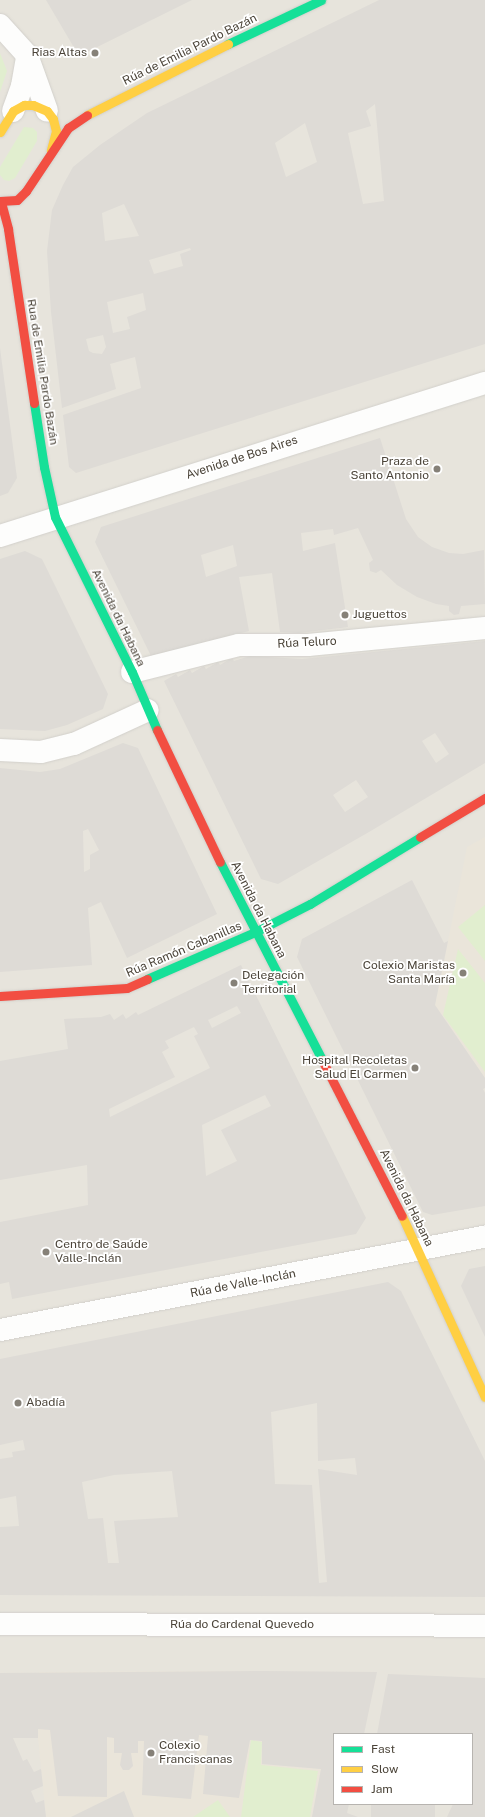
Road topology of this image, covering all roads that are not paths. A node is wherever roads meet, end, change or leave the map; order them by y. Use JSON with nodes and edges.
{"nodes":[{"id":1,"x":321,"y":0,"type":"edge"},
{"id":2,"x":0,"y":25,"type":"edge"},
{"id":3,"x":27,"y":55,"type":"junction"},
{"id":4,"x":13,"y":111,"type":"junction"},
{"id":5,"x":92,"y":112,"type":"junction"},
{"id":6,"x":58,"y":116,"type":"junction"},
{"id":7,"x":0,"y":132,"type":"edge"},
{"id":8,"x":51,"y":151,"type":"junction"},
{"id":9,"x":1,"y":202,"type":"edge"},
{"id":10,"x":15,"y":208,"type":"junction"},
{"id":11,"x":8,"y":229,"type":"junction"},
{"id":12,"x":485,"y":383,"type":"edge"},
{"id":13,"x":55,"y":518,"type":"junction"},
{"id":14,"x":0,"y":536,"type":"edge"},
{"id":15,"x":485,"y":628,"type":"edge"},
{"id":16,"x":132,"y":672,"type":"junction"},
{"id":17,"x":148,"y":710,"type":"junction"},
{"id":18,"x":0,"y":750,"type":"edge"},
{"id":19,"x":485,"y":798,"type":"edge"},
{"id":20,"x":256,"y":932,"type":"junction"},
{"id":21,"x":0,"y":996,"type":"edge"},
{"id":22,"x":485,"y":1237,"type":"edge"},
{"id":23,"x":418,"y":1250,"type":"junction"},
{"id":24,"x":0,"y":1330,"type":"edge"},
{"id":25,"x":485,"y":1397,"type":"edge"},
{"id":26,"x":0,"y":1624,"type":"edge"},
{"id":27,"x":485,"y":1626,"type":"edge"}],
"edges":[{"from":1,"to":5,"type":"street","name":"Rúa de Emilia Pardo Bazán"},
{"from":2,"to":3,"type":"street"},
{"from":3,"to":4,"type":"street"},
{"from":3,"to":6,"type":"street"},
{"from":4,"to":6,"type":"street","name":"Rúa de Emilia Pardo Bazán"},
{"from":4,"to":7,"type":"street"},
{"from":5,"to":6,"type":"street","name":"Rúa de Emilia Pardo Bazán"},
{"from":5,"to":8,"type":"street","name":"Rúa de Emilia Pardo Bazán"},
{"from":6,"to":8,"type":"street","name":"Rúa de Emilia Pardo Bazán"},
{"from":8,"to":10,"type":"street","name":"Rúa de Emilia Pardo Bazán"},
{"from":9,"to":10,"type":"street"},
{"from":9,"to":11,"type":"street","name":"Rua de Emilia Pardo Bazán"},
{"from":10,"to":11,"type":"street","name":"Rua de Emilia Pardo Bazán"},
{"from":11,"to":13,"type":"street","name":"Rua de Emilia Pardo Bazán"},
{"from":12,"to":13,"type":"street","name":"Avenida de Bos Aires"},
{"from":13,"to":14,"type":"street","name":"Avenida de Bos Aires"},
{"from":13,"to":16,"type":"street","name":"Avenida da Habana"},
{"from":15,"to":16,"type":"street","name":"Rúa Teluro"},
{"from":16,"to":17,"type":"street","name":"Avenida da Habana"},
{"from":17,"to":18,"type":"street"},
{"from":17,"to":20,"type":"street","name":"Avenida da Habana"},
{"from":19,"to":20,"type":"street","name":"Rúa Ramón Cabanillas"},
{"from":20,"to":21,"type":"street","name":"Rúa Ramón Cabanillas"},
{"from":20,"to":23,"type":"street","name":"Avenida da Habana"},
{"from":22,"to":23,"type":"street","name":"Rúa de Valle-Inclán"},
{"from":23,"to":24,"type":"street","name":"Rúa de Valle-Inclán"},
{"from":23,"to":25,"type":"street","name":"Avenida da Habana"},
{"from":26,"to":27,"type":"street","name":"Rúa do Cardenal Quevedo"}]}
